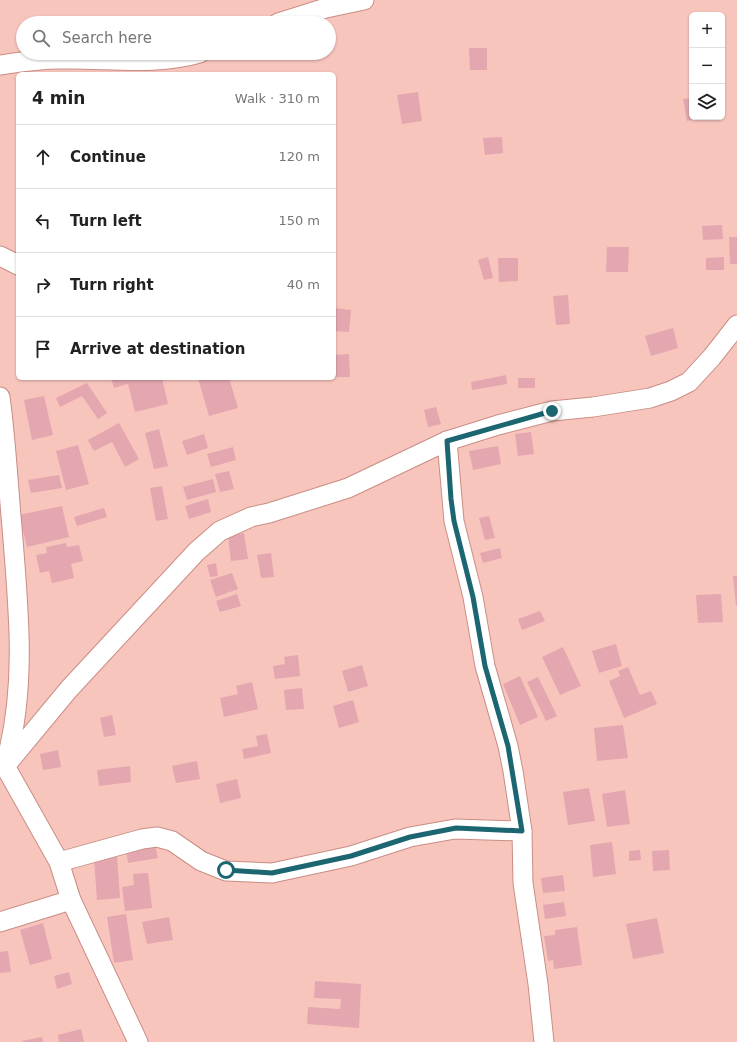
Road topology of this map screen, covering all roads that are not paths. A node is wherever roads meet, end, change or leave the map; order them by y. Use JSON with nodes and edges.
{"nodes":[{"id":1,"x":364,"y":0,"type":"edge"},
{"id":2,"x":300,"y":16,"type":"edge"},
{"id":3,"x":50,"y":60,"type":"edge"},
{"id":4,"x":0,"y":65,"type":"edge"},
{"id":5,"x":0,"y":256,"type":"edge"},
{"id":6,"x":16,"y":264,"type":"edge"},
{"id":7,"x":737,"y":325,"type":"edge"},
{"id":8,"x":0,"y":397,"type":"edge"},
{"id":9,"x":447,"y":441,"type":"junction"},
{"id":10,"x":3,"y":761,"type":"edge"},
{"id":11,"x":522,"y":831,"type":"junction"},
{"id":12,"x":59,"y":862,"type":"junction"},
{"id":13,"x":71,"y":900,"type":"junction"},
{"id":14,"x":0,"y":922,"type":"edge"},
{"id":15,"x":138,"y":1042,"type":"edge"},
{"id":16,"x":544,"y":1042,"type":"edge"}],
"edges":[{"from":1,"to":2,"type":"street"},
{"from":3,"to":4,"type":"street"},
{"from":5,"to":6,"type":"street"},
{"from":7,"to":9,"type":"street"},
{"from":8,"to":10,"type":"street"},
{"from":9,"to":10,"type":"street"},
{"from":9,"to":11,"type":"street"},
{"from":10,"to":12,"type":"street"},
{"from":11,"to":12,"type":"street"},
{"from":11,"to":16,"type":"street"},
{"from":12,"to":13,"type":"street"},
{"from":13,"to":14,"type":"street"},
{"from":13,"to":15,"type":"street"}]}
